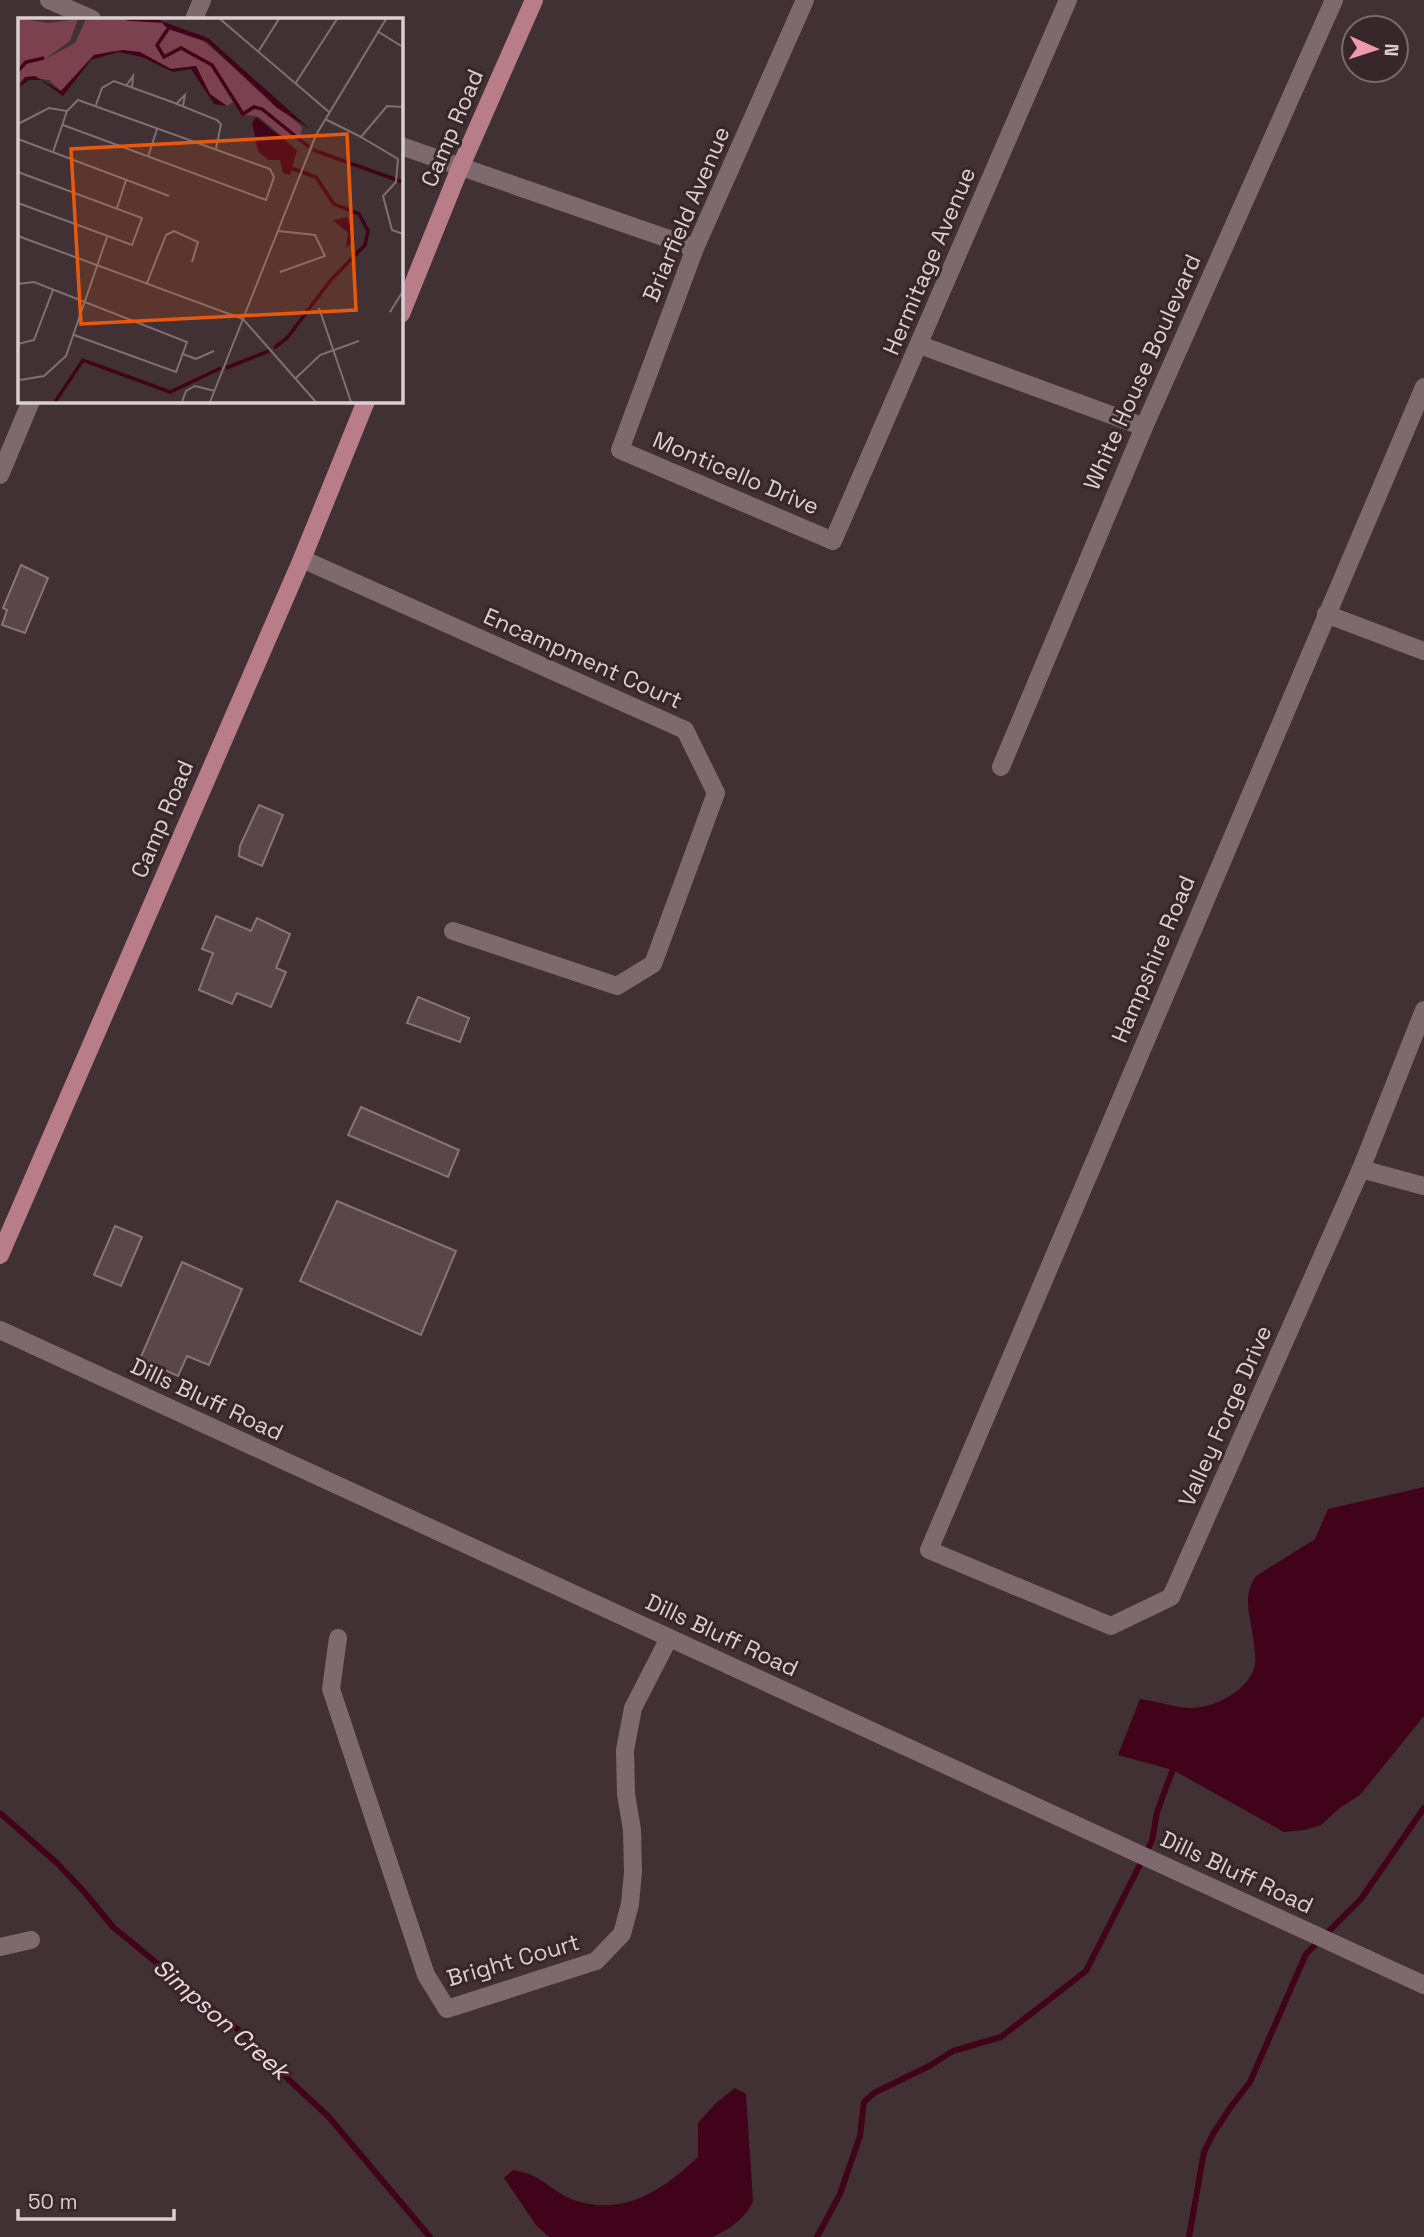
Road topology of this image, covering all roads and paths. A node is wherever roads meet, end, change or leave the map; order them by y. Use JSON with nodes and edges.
{"nodes":[{"id":1,"x":49,"y":0,"type":"edge"},
{"id":2,"x":202,"y":0,"type":"edge"},
{"id":3,"x":534,"y":0,"type":"edge"},
{"id":4,"x":805,"y":0,"type":"edge"},
{"id":5,"x":1068,"y":0,"type":"edge"},
{"id":6,"x":1334,"y":0,"type":"edge"},
{"id":7,"x":90,"y":18,"type":"edge"},
{"id":8,"x":194,"y":18,"type":"edge"},
{"id":9,"x":402,"y":146,"type":"edge"},
{"id":10,"x":460,"y":168,"type":"junction"},
{"id":11,"x":695,"y":248,"type":"junction"},
{"id":12,"x":402,"y":312,"type":"edge"},
{"id":13,"x":920,"y":345,"type":"junction"},
{"id":14,"x":1424,"y":387,"type":"edge"},
{"id":15,"x":32,"y":402,"type":"edge"},
{"id":16,"x":366,"y":402,"type":"edge"},
{"id":17,"x":1144,"y":427,"type":"junction"},
{"id":18,"x":620,"y":450,"type":"joint"},
{"id":19,"x":0,"y":475,"type":"edge"},
{"id":20,"x":833,"y":541,"type":"joint"},
{"id":21,"x":302,"y":559,"type":"junction"},
{"id":22,"x":1326,"y":614,"type":"junction"},
{"id":23,"x":1424,"y":652,"type":"edge"},
{"id":24,"x":1001,"y":767,"type":"dead end"},
{"id":25,"x":453,"y":931,"type":"dead end"},
{"id":26,"x":1424,"y":1010,"type":"edge"},
{"id":27,"x":1361,"y":1169,"type":"junction"},
{"id":28,"x":1424,"y":1186,"type":"edge"},
{"id":29,"x":0,"y":1255,"type":"edge"},
{"id":30,"x":0,"y":1331,"type":"edge"},
{"id":31,"x":929,"y":1550,"type":"joint"},
{"id":32,"x":338,"y":1638,"type":"dead end"},
{"id":33,"x":669,"y":1638,"type":"junction"},
{"id":34,"x":31,"y":1940,"type":"dead end"},
{"id":35,"x":0,"y":1947,"type":"edge"},
{"id":36,"x":1424,"y":1985,"type":"edge"}],
"edges":[{"from":1,"to":7,"type":"street"},
{"from":2,"to":8,"type":"street"},
{"from":3,"to":10,"type":"main road","name":"Camp Road"},
{"from":4,"to":11,"type":"street","name":"Briarfield Avenue"},
{"from":5,"to":13,"type":"street","name":"Hermitage Avenue"},
{"from":6,"to":17,"type":"street","name":"White House Boulevard"},
{"from":9,"to":10,"type":"street"},
{"from":10,"to":11,"type":"street"},
{"from":10,"to":12,"type":"main road","name":"Camp Road"},
{"from":11,"to":18,"type":"street","name":"Briarfield Avenue"},
{"from":13,"to":17,"type":"street"},
{"from":13,"to":20,"type":"street","name":"Hermitage Avenue"},
{"from":14,"to":22,"type":"street","name":"Hampshire Road"},
{"from":15,"to":19,"type":"street"},
{"from":16,"to":21,"type":"main road","name":"Camp Road"},
{"from":17,"to":24,"type":"street","name":"White House Boulevard"},
{"from":18,"to":20,"type":"street","name":"Monticello Drive"},
{"from":21,"to":25,"type":"street","name":"Encampment Court"},
{"from":21,"to":29,"type":"main road","name":"Camp Road"},
{"from":22,"to":23,"type":"street"},
{"from":22,"to":31,"type":"street","name":"Hampshire Road"},
{"from":26,"to":27,"type":"street","name":"Valley Forge Drive"},
{"from":27,"to":28,"type":"street"},
{"from":27,"to":31,"type":"street","name":"Valley Forge Drive"},
{"from":30,"to":33,"type":"street","name":"Dills Bluff Road"},
{"from":32,"to":33,"type":"street","name":"Bright Court"},
{"from":33,"to":36,"type":"street","name":"Dills Bluff Road"},
{"from":34,"to":35,"type":"street"}]}
